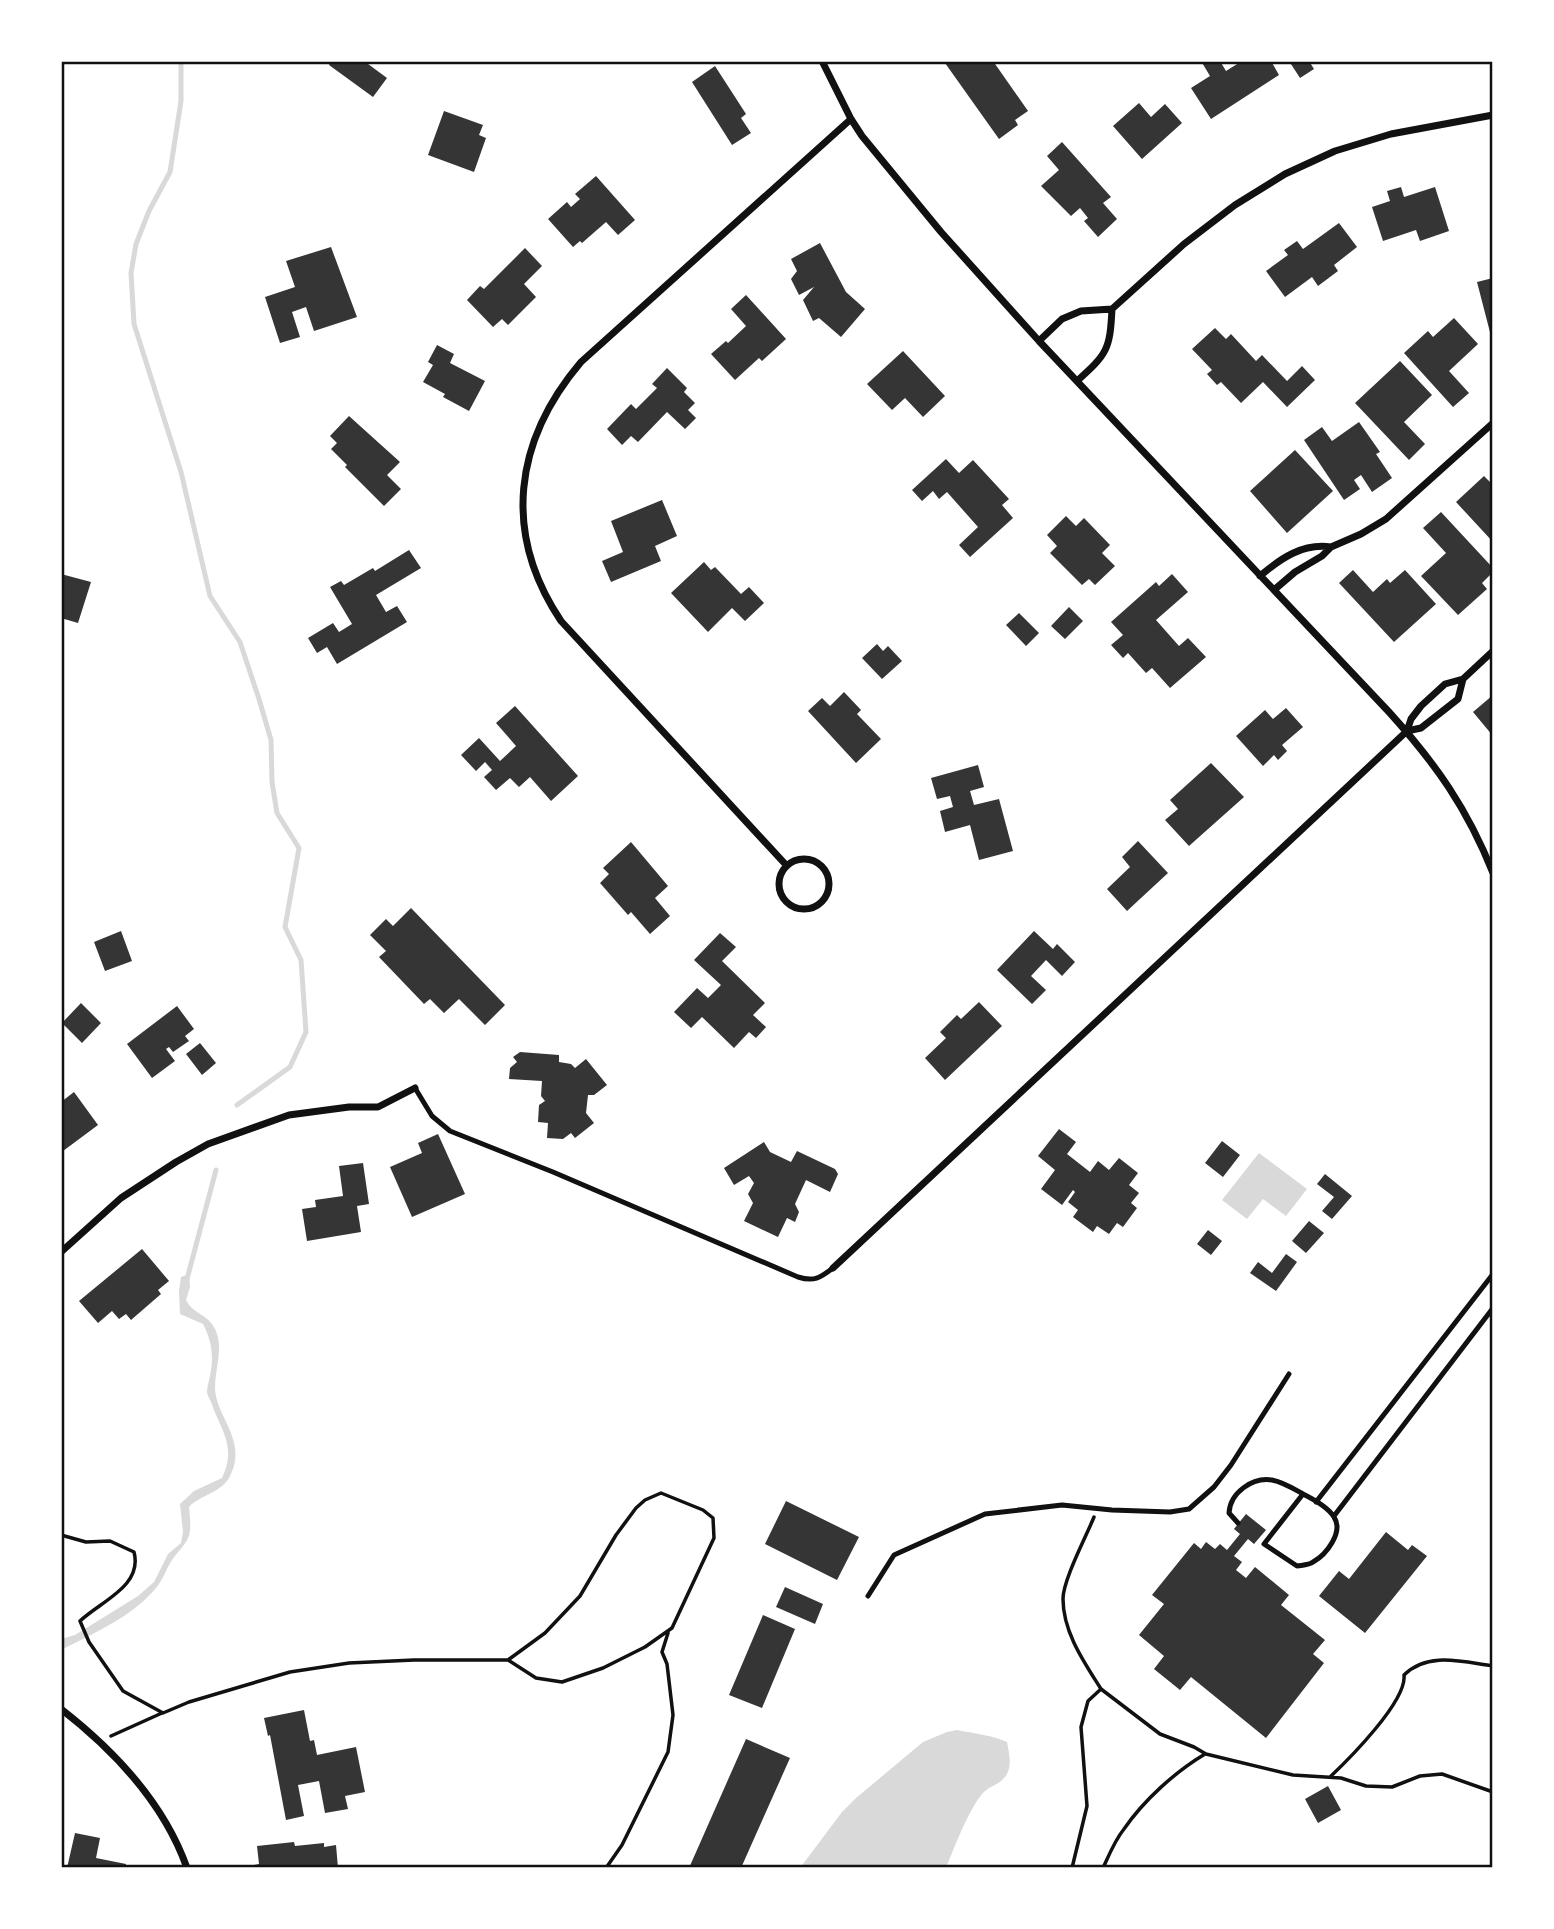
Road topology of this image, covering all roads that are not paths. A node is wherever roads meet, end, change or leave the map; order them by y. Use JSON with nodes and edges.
{"nodes":[{"id":1,"x":822,"y":61,"type":"edge"},
{"id":2,"x":1493,"y":115,"type":"edge"},
{"id":3,"x":851,"y":119,"type":"junction"},
{"id":4,"x":1112,"y":309,"type":"junction"},
{"id":5,"x":1038,"y":341,"type":"junction"},
{"id":6,"x":1077,"y":381,"type":"junction"},
{"id":7,"x":1493,"y":423,"type":"edge"},
{"id":8,"x":1331,"y":547,"type":"junction"},
{"id":9,"x":1260,"y":576,"type":"junction"},
{"id":10,"x":1273,"y":590,"type":"junction"},
{"id":11,"x":1493,"y":651,"type":"edge"},
{"id":12,"x":1463,"y":679,"type":"junction"},
{"id":13,"x":1407,"y":732,"type":"junction"},
{"id":14,"x":788,"y":866,"type":"junction"},
{"id":15,"x":1493,"y":873,"type":"edge"},
{"id":16,"x":415,"y":1088,"type":"joint"},
{"id":17,"x":61,"y":1252,"type":"edge"},
{"id":18,"x":834,"y":1268,"type":"joint"},
{"id":19,"x":1493,"y":1274,"type":"edge"},
{"id":20,"x":1493,"y":1308,"type":"edge"},
{"id":21,"x":1289,"y":1374,"type":"dead end"},
{"id":22,"x":1303,"y":1494,"type":"junction"},
{"id":23,"x":1316,"y":1502,"type":"junction"},
{"id":24,"x":1334,"y":1516,"type":"junction"},
{"id":25,"x":1238,"y":1523,"type":"dead end"},
{"id":26,"x":1259,"y":1539,"type":"dead end"},
{"id":27,"x":1264,"y":1544,"type":"junction"},
{"id":28,"x":869,"y":1596,"type":"dead end"},
{"id":29,"x":61,"y":1709,"type":"edge"},
{"id":30,"x":187,"y":1868,"type":"edge"}],
"edges":[{"from":1,"to":3,"type":"street"},
{"from":2,"to":4,"type":"street"},
{"from":3,"to":5,"type":"street"},
{"from":3,"to":14,"type":"street"},
{"from":4,"to":5,"type":"street"},
{"from":4,"to":6,"type":"street"},
{"from":5,"to":6,"type":"street"},
{"from":6,"to":9,"type":"street"},
{"from":7,"to":8,"type":"street"},
{"from":8,"to":9,"type":"street"},
{"from":8,"to":10,"type":"street"},
{"from":9,"to":10,"type":"street"},
{"from":10,"to":13,"type":"street"},
{"from":11,"to":12,"type":"street"},
{"from":12,"to":13,"type":"street"},
{"from":12,"to":13,"type":"street"},
{"from":13,"to":15,"type":"street"},
{"from":13,"to":18,"type":"street"},
{"from":14,"to":14,"type":"street"},
{"from":16,"to":17,"type":"street"},
{"from":16,"to":18,"type":"lane"},
{"from":19,"to":23,"type":"lane"},
{"from":20,"to":24,"type":"lane"},
{"from":21,"to":28,"type":"lane"},
{"from":22,"to":23,"type":"lane"},
{"from":22,"to":25,"type":"lane"},
{"from":22,"to":27,"type":"lane"},
{"from":23,"to":24,"type":"lane"},
{"from":24,"to":27,"type":"lane"},
{"from":26,"to":27,"type":"lane"},
{"from":29,"to":30,"type":"street"}]}
